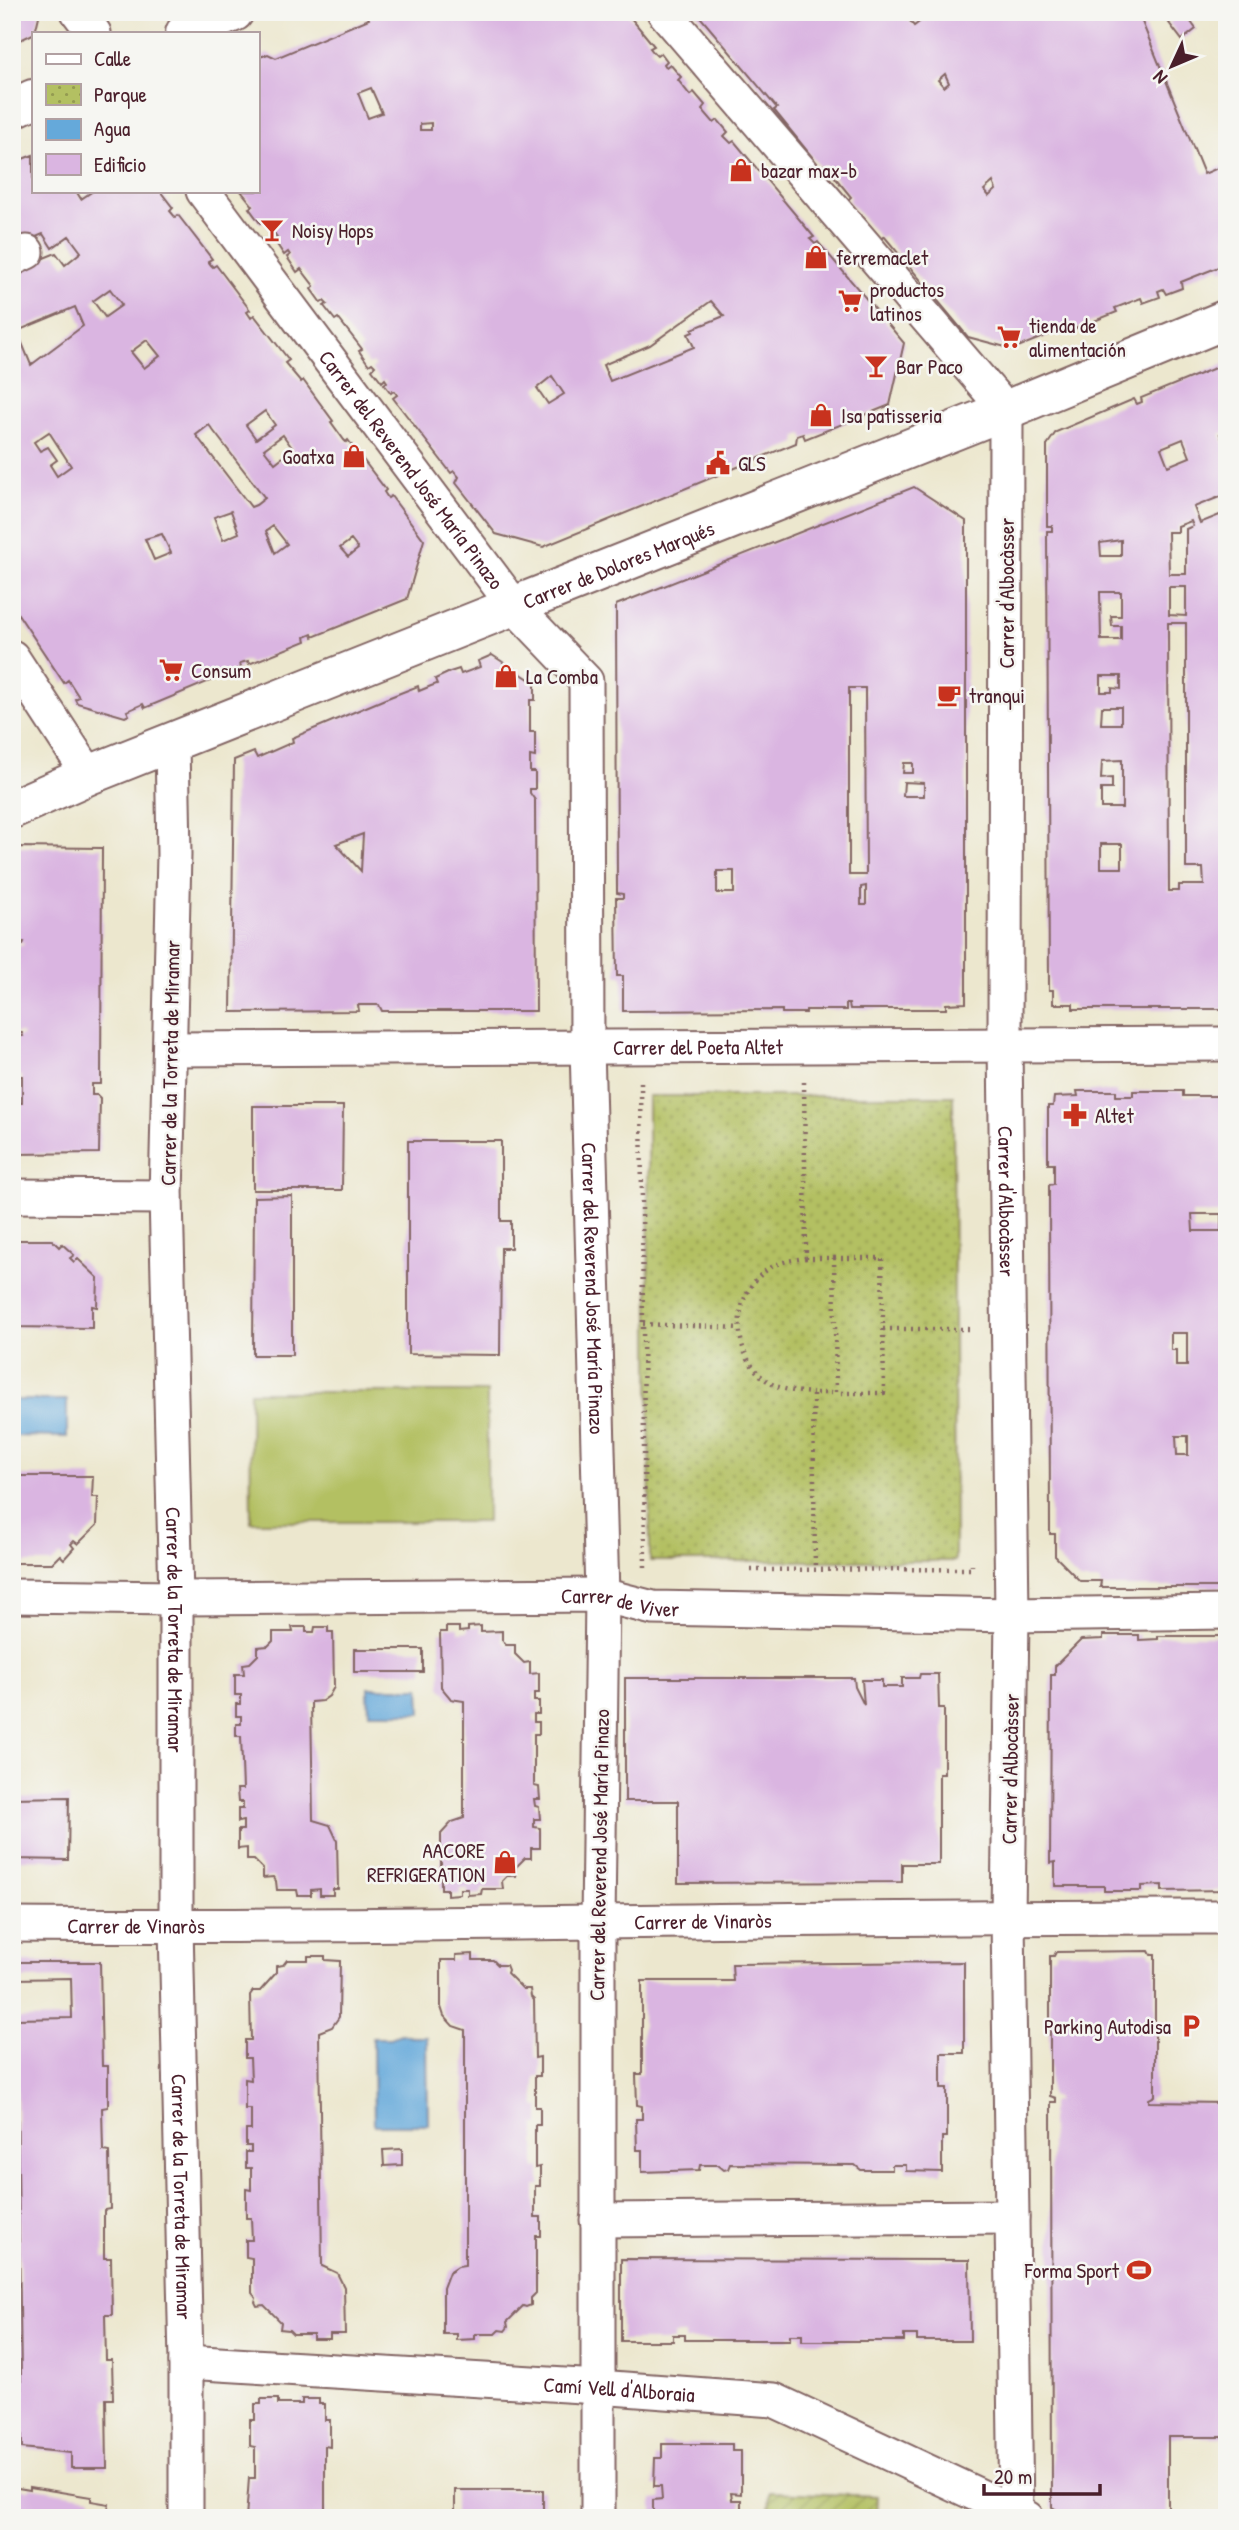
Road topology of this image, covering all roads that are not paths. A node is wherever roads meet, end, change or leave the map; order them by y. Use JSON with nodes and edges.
{"nodes":[{"id":1,"x":78,"y":12,"type":"edge"},
{"id":2,"x":234,"y":12,"type":"edge"},
{"id":3,"x":664,"y":12,"type":"edge"},
{"id":4,"x":93,"y":32,"type":"edge"},
{"id":5,"x":187,"y":32,"type":"edge"},
{"id":6,"x":32,"y":99,"type":"edge"},
{"id":7,"x":12,"y":108,"type":"edge"},
{"id":8,"x":205,"y":192,"type":"edge"},
{"id":9,"x":1227,"y":318,"type":"edge"},
{"id":10,"x":1006,"y":411,"type":"junction"},
{"id":11,"x":515,"y":607,"type":"junction"},
{"id":12,"x":12,"y":657,"type":"edge"},
{"id":13,"x":172,"y":743,"type":"junction"},
{"id":14,"x":89,"y":775,"type":"junction"},
{"id":15,"x":12,"y":809,"type":"edge"},
{"id":16,"x":1227,"y":1044,"type":"edge"},
{"id":17,"x":1005,"y":1045,"type":"junction"},
{"id":18,"x":587,"y":1047,"type":"junction"},
{"id":19,"x":170,"y":1049,"type":"junction"},
{"id":20,"x":12,"y":1196,"type":"edge"},
{"id":21,"x":166,"y":1197,"type":"junction"},
{"id":22,"x":602,"y":1595,"type":"junction"},
{"id":23,"x":12,"y":1596,"type":"edge"},
{"id":24,"x":176,"y":1598,"type":"junction"},
{"id":25,"x":1227,"y":1612,"type":"edge"},
{"id":26,"x":1012,"y":1615,"type":"junction"},
{"id":27,"x":1008,"y":1917,"type":"junction"},
{"id":28,"x":1227,"y":1917,"type":"edge"},
{"id":29,"x":597,"y":1924,"type":"junction"},
{"id":30,"x":12,"y":1925,"type":"edge"},
{"id":31,"x":176,"y":1926,"type":"junction"},
{"id":32,"x":1012,"y":2217,"type":"junction"},
{"id":33,"x":597,"y":2220,"type":"junction"},
{"id":34,"x":186,"y":2362,"type":"junction"},
{"id":35,"x":598,"y":2387,"type":"junction"},
{"id":36,"x":1020,"y":2516,"type":"edge"},
{"id":37,"x":186,"y":2518,"type":"edge"},
{"id":38,"x":598,"y":2518,"type":"edge"}],
"edges":[{"from":1,"to":4,"type":"street"},
{"from":2,"to":5,"type":"street"},
{"from":3,"to":10,"type":"street"},
{"from":6,"to":7,"type":"street"},
{"from":8,"to":11,"type":"street","name":"Carrer del Reverend José María Pinazo"},
{"from":9,"to":10,"type":"street","name":"Carrer de Dolores Marqués"},
{"from":10,"to":11,"type":"street","name":"Carrer de Dolores Marqués"},
{"from":10,"to":17,"type":"street","name":"Carrer d'Albocàsser"},
{"from":11,"to":13,"type":"street","name":"Carrer de Dolores Marqués"},
{"from":11,"to":18,"type":"street","name":"Carrer del Reverend José María Pinazo"},
{"from":12,"to":14,"type":"street"},
{"from":13,"to":14,"type":"street","name":"Carrer de Dolores Marqués"},
{"from":13,"to":19,"type":"street","name":"Carrer de la Torreta de Miramar"},
{"from":14,"to":15,"type":"street","name":"Carrer de Dolores Marqués"},
{"from":16,"to":17,"type":"street","name":"Carrer del Poeta Altet"},
{"from":17,"to":18,"type":"street","name":"Carrer del Poeta Altet"},
{"from":17,"to":26,"type":"street","name":"Carrer d'Albocàsser"},
{"from":18,"to":19,"type":"street","name":"Carrer del Poeta Altet"},
{"from":18,"to":22,"type":"street","name":"Carrer del Reverend José María Pinazo"},
{"from":19,"to":21,"type":"street","name":"Carrer de la Torreta de Miramar"},
{"from":20,"to":21,"type":"street"},
{"from":21,"to":24,"type":"street","name":"Carrer de la Torreta de Miramar"},
{"from":22,"to":24,"type":"street","name":"Carrer de Viver"},
{"from":22,"to":26,"type":"street","name":"Carrer de Viver"},
{"from":22,"to":29,"type":"street","name":"Carrer del Reverend José María Pinazo"},
{"from":23,"to":24,"type":"street","name":"Carrer de Viver"},
{"from":24,"to":31,"type":"street","name":"Carrer de la Torreta de Miramar"},
{"from":25,"to":26,"type":"street","name":"Carrer de Viver"},
{"from":26,"to":27,"type":"street","name":"Carrer d'Albocàsser"},
{"from":27,"to":28,"type":"street","name":"Carrer de Vinaròs"},
{"from":27,"to":29,"type":"street","name":"Carrer de Vinaròs"},
{"from":27,"to":32,"type":"street","name":"Carrer d'Albocàsser"},
{"from":29,"to":31,"type":"street","name":"Carrer de Vinaròs"},
{"from":29,"to":33,"type":"street","name":"Carrer del Reverend José María Pinazo"},
{"from":30,"to":31,"type":"street","name":"Carrer de Vinaròs"},
{"from":31,"to":34,"type":"street","name":"Carrer de la Torreta de Miramar"},
{"from":32,"to":33,"type":"street"},
{"from":32,"to":36,"type":"street","name":"Carrer d'Albocàsser"},
{"from":33,"to":35,"type":"street","name":"Carrer del Reverend José María Pinazo"},
{"from":34,"to":35,"type":"street","name":"Camí Vell d'Alboraia"},
{"from":34,"to":37,"type":"street","name":"Carrer de la Torreta de Miramar"},
{"from":35,"to":36,"type":"street","name":"Camí Vell d'Alboraia"},
{"from":35,"to":38,"type":"street","name":"Carrer del Reverend José María Pinazo"}]}
